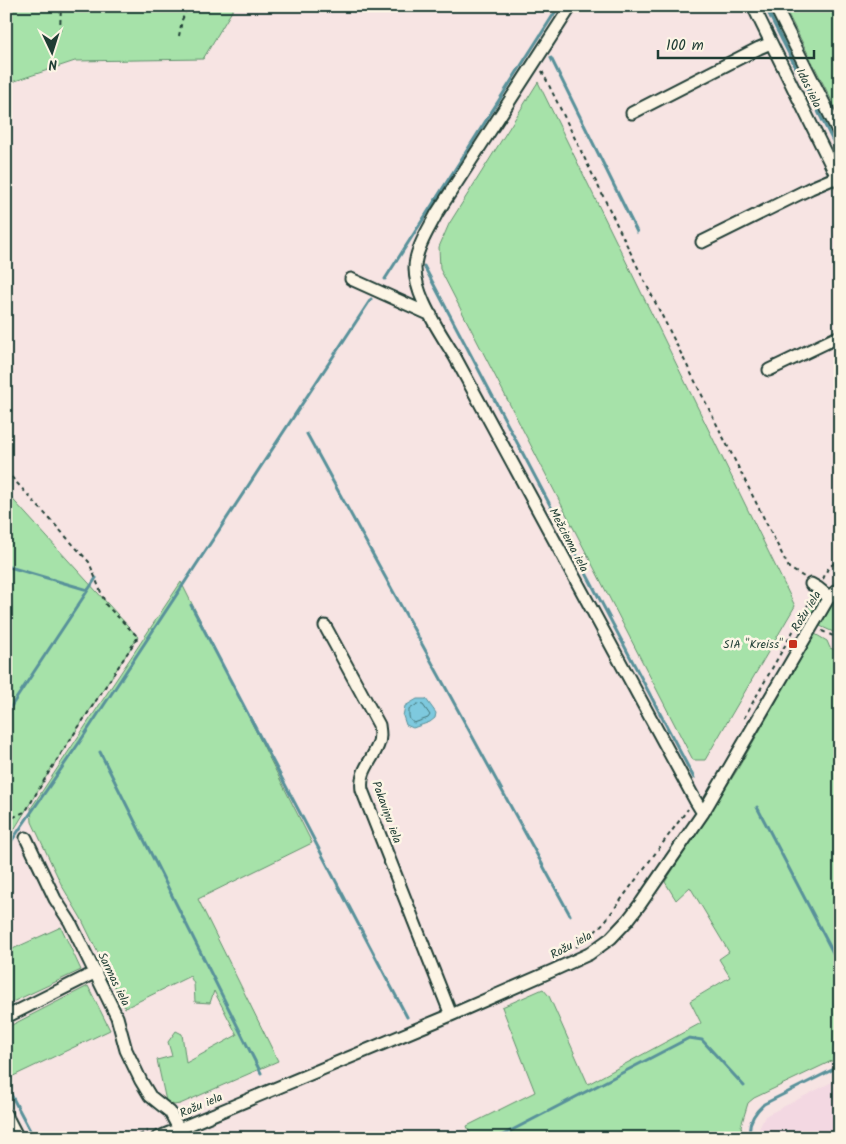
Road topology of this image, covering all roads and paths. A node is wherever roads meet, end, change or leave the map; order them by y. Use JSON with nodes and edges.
{"nodes":[{"id":1,"x":61,"y":6,"type":"edge"},
{"id":2,"x":188,"y":6,"type":"edge"},
{"id":3,"x":571,"y":6,"type":"edge"},
{"id":4,"x":753,"y":6,"type":"edge"},
{"id":5,"x":775,"y":6,"type":"edge"},
{"id":6,"x":60,"y":31,"type":"dead end"},
{"id":7,"x":179,"y":36,"type":"dead end"},
{"id":8,"x":771,"y":44,"type":"junction"},
{"id":9,"x":536,"y":60,"type":"junction"},
{"id":10,"x":632,"y":113,"type":"dead end"},
{"id":11,"x":840,"y":135,"type":"edge"},
{"id":12,"x":838,"y":180,"type":"edge"},
{"id":13,"x":702,"y":242,"type":"dead end"},
{"id":14,"x":351,"y":280,"type":"dead end"},
{"id":15,"x":430,"y":315,"type":"junction"},
{"id":16,"x":840,"y":336,"type":"edge"},
{"id":17,"x":769,"y":370,"type":"dead end"},
{"id":18,"x":6,"y":471,"type":"edge"},
{"id":19,"x":840,"y":559,"type":"edge"},
{"id":20,"x":814,"y":586,"type":"junction"},
{"id":21,"x":840,"y":588,"type":"edge"},
{"id":22,"x":829,"y":597,"type":"junction"},
{"id":23,"x":325,"y":626,"type":"dead end"},
{"id":24,"x":745,"y":718,"type":"dead end"},
{"id":25,"x":695,"y":800,"type":"junction"},
{"id":26,"x":703,"y":813,"type":"junction"},
{"id":27,"x":6,"y":821,"type":"edge"},
{"id":28,"x":26,"y":838,"type":"dead end"},
{"id":29,"x":577,"y":947,"type":"dead end"},
{"id":30,"x":96,"y":972,"type":"junction"},
{"id":31,"x":451,"y":1014,"type":"junction"},
{"id":32,"x":6,"y":1017,"type":"edge"},
{"id":33,"x":6,"y":1115,"type":"edge"},
{"id":34,"x":179,"y":1128,"type":"junction"},
{"id":35,"x":154,"y":1134,"type":"edge"},
{"id":36,"x":18,"y":1138,"type":"edge"},
{"id":37,"x":132,"y":1138,"type":"edge"}],
"edges":[{"from":1,"to":6,"type":"path"},
{"from":2,"to":7,"type":"path"},
{"from":3,"to":9,"type":"street"},
{"from":4,"to":8,"type":"street","name":"Idas iela"},
{"from":5,"to":11,"type":"street"},
{"from":8,"to":10,"type":"street"},
{"from":8,"to":12,"type":"street","name":"Idas iela"},
{"from":9,"to":15,"type":"street","name":"Mežciema iela"},
{"from":9,"to":20,"type":"path"},
{"from":12,"to":13,"type":"street"},
{"from":14,"to":15,"type":"street"},
{"from":15,"to":25,"type":"street","name":"Mežciema iela"},
{"from":16,"to":17,"type":"street"},
{"from":18,"to":27,"type":"path"},
{"from":19,"to":20,"type":"path"},
{"from":20,"to":22,"type":"street"},
{"from":20,"to":24,"type":"path"},
{"from":21,"to":22,"type":"street","name":"Rožu iela"},
{"from":22,"to":26,"type":"street","name":"Rožu iela"},
{"from":23,"to":31,"type":"street","name":"Pakaviņu iela"},
{"from":25,"to":26,"type":"street","name":"Mežciema iela"},
{"from":25,"to":29,"type":"path"},
{"from":26,"to":31,"type":"street","name":"Rožu iela"},
{"from":28,"to":30,"type":"street","name":"Sarmas iela"},
{"from":30,"to":32,"type":"street"},
{"from":30,"to":34,"type":"street","name":"Sarmas iela"},
{"from":31,"to":34,"type":"street","name":"Rožu iela"},
{"from":33,"to":36,"type":"street"},
{"from":34,"to":35,"type":"street","name":"Rožu iela"},
{"from":35,"to":37,"type":"path"}]}
